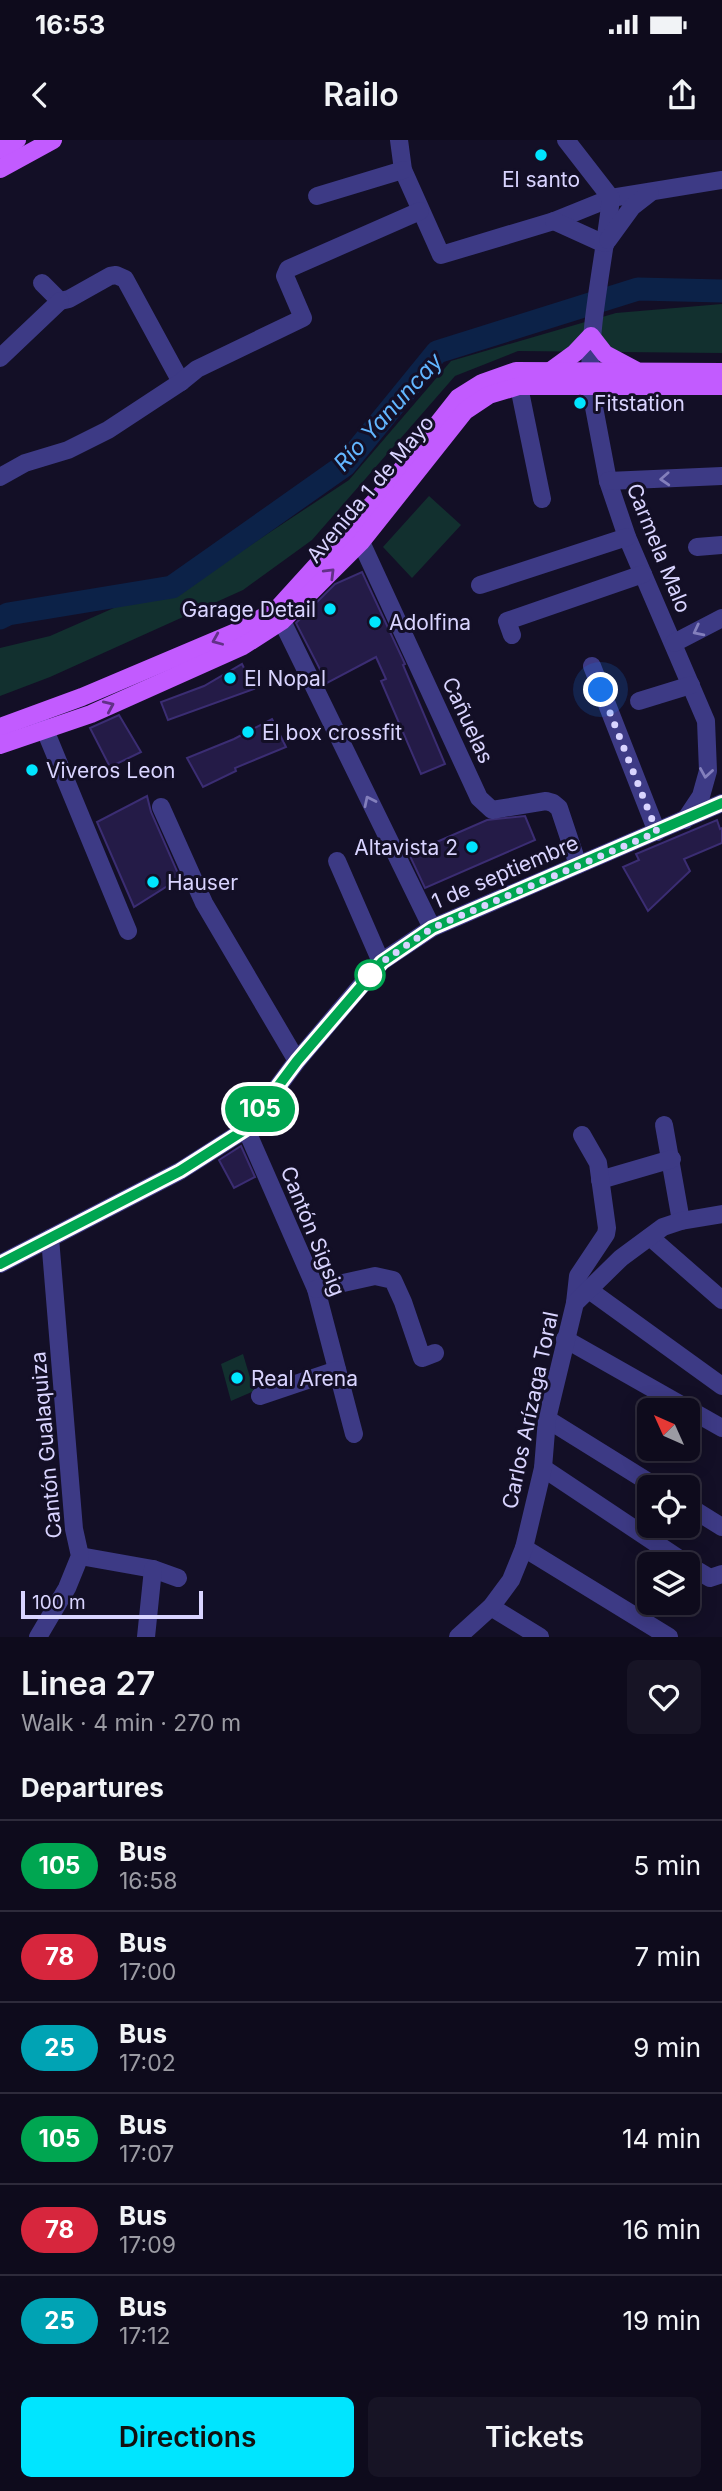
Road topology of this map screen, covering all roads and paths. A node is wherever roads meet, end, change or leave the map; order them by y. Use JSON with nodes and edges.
{"nodes":[{"id":1,"x":17,"y":140,"type":"edge"},
{"id":2,"x":53,"y":140,"type":"edge"},
{"id":3,"x":398,"y":140,"type":"edge"},
{"id":4,"x":566,"y":140,"type":"edge"},
{"id":5,"x":0,"y":150,"type":"edge"},
{"id":6,"x":0,"y":169,"type":"edge"},
{"id":7,"x":403,"y":170,"type":"junction"},
{"id":8,"x":722,"y":180,"type":"edge"},
{"id":9,"x":653,"y":191,"type":"junction"},
{"id":10,"x":317,"y":196,"type":"dead end"},
{"id":11,"x":611,"y":198,"type":"junction"},
{"id":12,"x":420,"y":211,"type":"junction"},
{"id":13,"x":554,"y":221,"type":"junction"},
{"id":14,"x":606,"y":243,"type":"junction"},
{"id":15,"x":42,"y":283,"type":"dead end"},
{"id":16,"x":60,"y":301,"type":"junction"},
{"id":17,"x":591,"y":334,"type":"junction"},
{"id":18,"x":0,"y":358,"type":"edge"},
{"id":19,"x":549,"y":372,"type":"junction"},
{"id":20,"x":722,"y":372,"type":"edge"},
{"id":21,"x":640,"y":373,"type":"junction"},
{"id":22,"x":518,"y":379,"type":"junction"},
{"id":23,"x":590,"y":380,"type":"junction"},
{"id":24,"x":181,"y":382,"type":"junction"},
{"id":25,"x":722,"y":386,"type":"edge"},
{"id":26,"x":722,"y":476,"type":"edge"},
{"id":27,"x":0,"y":477,"type":"edge"},
{"id":28,"x":608,"y":481,"type":"junction"},
{"id":29,"x":542,"y":499,"type":"dead end"},
{"id":30,"x":356,"y":536,"type":"junction"},
{"id":31,"x":626,"y":537,"type":"junction"},
{"id":32,"x":722,"y":545,"type":"edge"},
{"id":33,"x":697,"y":547,"type":"dead end"},
{"id":34,"x":643,"y":574,"type":"junction"},
{"id":35,"x":480,"y":585,"type":"dead end"},
{"id":36,"x":722,"y":618,"type":"edge"},
{"id":37,"x":282,"y":621,"type":"junction"},
{"id":38,"x":512,"y":635,"type":"dead end"},
{"id":39,"x":674,"y":643,"type":"junction"},
{"id":40,"x":592,"y":666,"type":"dead end"},
{"id":41,"x":691,"y":685,"type":"junction"},
{"id":42,"x":639,"y":701,"type":"dead end"},
{"id":43,"x":706,"y":721,"type":"junction"},
{"id":44,"x":41,"y":723,"type":"junction"},
{"id":45,"x":0,"y":727,"type":"edge"},
{"id":46,"x":722,"y":738,"type":"edge"},
{"id":47,"x":0,"y":745,"type":"edge"},
{"id":48,"x":722,"y":803,"type":"edge"},
{"id":49,"x":161,"y":807,"type":"dead end"},
{"id":50,"x":685,"y":820,"type":"junction"},
{"id":51,"x":657,"y":832,"type":"junction"},
{"id":52,"x":337,"y":861,"type":"dead end"},
{"id":53,"x":578,"y":865,"type":"junction"},
{"id":54,"x":432,"y":928,"type":"junction"},
{"id":55,"x":128,"y":930,"type":"dead end"},
{"id":56,"x":382,"y":962,"type":"junction"},
{"id":57,"x":297,"y":1061,"type":"junction"},
{"id":58,"x":664,"y":1125,"type":"dead end"},
{"id":59,"x":246,"y":1129,"type":"junction"},
{"id":60,"x":582,"y":1135,"type":"dead end"},
{"id":61,"x":671,"y":1159,"type":"junction"},
{"id":62,"x":600,"y":1180,"type":"junction"},
{"id":63,"x":722,"y":1214,"type":"edge"},
{"id":64,"x":688,"y":1221,"type":"junction"},
{"id":65,"x":722,"y":1226,"type":"edge"},
{"id":66,"x":650,"y":1237,"type":"junction"},
{"id":67,"x":50,"y":1238,"type":"junction"},
{"id":68,"x":0,"y":1264,"type":"edge"},
{"id":69,"x":316,"y":1289,"type":"junction"},
{"id":70,"x":589,"y":1290,"type":"junction"},
{"id":71,"x":722,"y":1300,"type":"edge"},
{"id":72,"x":575,"y":1303,"type":"junction"},
{"id":73,"x":565,"y":1339,"type":"junction"},
{"id":74,"x":435,"y":1353,"type":"dead end"},
{"id":75,"x":337,"y":1370,"type":"junction"},
{"id":76,"x":722,"y":1386,"type":"edge"},
{"id":77,"x":260,"y":1396,"type":"dead end"},
{"id":78,"x":547,"y":1419,"type":"junction"},
{"id":79,"x":722,"y":1428,"type":"edge"},
{"id":80,"x":354,"y":1434,"type":"dead end"},
{"id":81,"x":542,"y":1468,"type":"junction"},
{"id":82,"x":637,"y":1475,"type":"edge"},
{"id":83,"x":700,"y":1513,"type":"edge"},
{"id":84,"x":722,"y":1527,"type":"edge"},
{"id":85,"x":524,"y":1548,"type":"junction"},
{"id":86,"x":668,"y":1552,"type":"edge"},
{"id":87,"x":80,"y":1556,"type":"junction"},
{"id":88,"x":153,"y":1569,"type":"junction"},
{"id":89,"x":700,"y":1572,"type":"edge"},
{"id":90,"x":722,"y":1574,"type":"edge"},
{"id":91,"x":178,"y":1578,"type":"dead end"},
{"id":92,"x":491,"y":1607,"type":"junction"},
{"id":93,"x":38,"y":1637,"type":"edge"},
{"id":94,"x":146,"y":1637,"type":"edge"},
{"id":95,"x":458,"y":1637,"type":"edge"},
{"id":96,"x":540,"y":1637,"type":"edge"},
{"id":97,"x":669,"y":1637,"type":"edge"}],
"edges":[{"from":1,"to":5,"type":"main road"},
{"from":2,"to":6,"type":"main road"},
{"from":3,"to":7,"type":"street"},
{"from":4,"to":11,"type":"street"},
{"from":7,"to":10,"type":"street"},
{"from":7,"to":12,"type":"street"},
{"from":8,"to":9,"type":"street"},
{"from":9,"to":11,"type":"street"},
{"from":9,"to":14,"type":"street"},
{"from":11,"to":13,"type":"street"},
{"from":11,"to":14,"type":"street","name":"Carmela Malo"},
{"from":12,"to":13,"type":"street"},
{"from":12,"to":24,"type":"street"},
{"from":13,"to":14,"type":"street"},
{"from":14,"to":17,"type":"street","name":"Carmela Malo"},
{"from":15,"to":16,"type":"street"},
{"from":16,"to":18,"type":"street"},
{"from":16,"to":24,"type":"street"},
{"from":17,"to":19,"type":"main road"},
{"from":17,"to":21,"type":"main road"},
{"from":17,"to":23,"type":"street","name":"Carmela Malo"},
{"from":19,"to":22,"type":"main road","name":"Avenida 1 de Mayo"},
{"from":19,"to":23,"type":"main road","name":"Avenida 1 de Mayo"},
{"from":20,"to":21,"type":"main road","name":"Avenida 1 de Mayo"},
{"from":21,"to":23,"type":"main road","name":"Avenida 1 de Mayo"},
{"from":22,"to":23,"type":"main road","name":"Avenida 1 de Mayo"},
{"from":22,"to":29,"type":"street"},
{"from":22,"to":30,"type":"main road","name":"Avenida 1 de Mayo"},
{"from":23,"to":25,"type":"main road","name":"Avenida 1 de Mayo"},
{"from":23,"to":28,"type":"street","name":"Carmela Malo"},
{"from":24,"to":27,"type":"street"},
{"from":26,"to":28,"type":"street","one_way":true},
{"from":28,"to":31,"type":"street","name":"Carmela Malo"},
{"from":37,"to":30,"type":"main road","name":"Avenida 1 de Mayo","one_way":true},
{"from":30,"to":44,"type":"main road","name":"Avenida 1 de Mayo","one_way":true},
{"from":30,"to":53,"type":"street","name":"Cañuelas"},
{"from":31,"to":34,"type":"street","name":"Carmela Malo"},
{"from":31,"to":35,"type":"street"},
{"from":32,"to":33,"type":"street"},
{"from":34,"to":38,"type":"street"},
{"from":34,"to":39,"type":"street","name":"Carmela Malo"},
{"from":36,"to":39,"type":"street","one_way":true},
{"from":44,"to":37,"type":"main road","name":"Avenida 1 de Mayo","one_way":true},
{"from":54,"to":37,"type":"street","one_way":true},
{"from":39,"to":41,"type":"street","name":"Carmela Malo"},
{"from":40,"to":51,"type":"street"},
{"from":41,"to":42,"type":"street"},
{"from":41,"to":43,"type":"street","name":"Carmela Malo"},
{"from":43,"to":46,"type":"street","name":"Carmela Malo"},
{"from":43,"to":50,"type":"street","name":"Carmela Malo","one_way":true},
{"from":44,"to":45,"type":"main road","name":"Avenida 1 de Mayo"},
{"from":44,"to":47,"type":"main road","name":"Avenida 1 de Mayo"},
{"from":44,"to":55,"type":"street"},
{"from":48,"to":50,"type":"street","name":"1 de septiembre"},
{"from":49,"to":57,"type":"street"},
{"from":50,"to":51,"type":"street","name":"1 de septiembre"},
{"from":51,"to":53,"type":"street","name":"1 de septiembre"},
{"from":52,"to":56,"type":"street"},
{"from":53,"to":54,"type":"street","name":"1 de septiembre"},
{"from":54,"to":56,"type":"street","name":"1 de septiembre"},
{"from":56,"to":57,"type":"street","name":"1 de septiembre"},
{"from":57,"to":59,"type":"street","name":"1 de septiembre"},
{"from":58,"to":61,"type":"street"},
{"from":59,"to":67,"type":"street","name":"1 de septiembre"},
{"from":59,"to":69,"type":"street","name":"Cantón Sigsig"},
{"from":60,"to":62,"type":"street"},
{"from":61,"to":62,"type":"street"},
{"from":61,"to":64,"type":"street"},
{"from":62,"to":72,"type":"street"},
{"from":63,"to":64,"type":"street","name":"Carlos Arízaga Toral"},
{"from":64,"to":65,"type":"street"},
{"from":64,"to":66,"type":"street","name":"Carlos Arízaga Toral"},
{"from":66,"to":70,"type":"street","name":"Carlos Arízaga Toral"},
{"from":66,"to":71,"type":"street"},
{"from":67,"to":68,"type":"street","name":"1 de septiembre"},
{"from":67,"to":87,"type":"street","name":"Cantón Gualaquiza"},
{"from":69,"to":74,"type":"street"},
{"from":69,"to":75,"type":"street","name":"Cantón Sigsig"},
{"from":70,"to":72,"type":"street","name":"Carlos Arízaga Toral"},
{"from":70,"to":76,"type":"street"},
{"from":72,"to":73,"type":"street","name":"Carlos Arízaga Toral"},
{"from":73,"to":78,"type":"street","name":"Carlos Arízaga Toral"},
{"from":73,"to":79,"type":"street"},
{"from":75,"to":77,"type":"street"},
{"from":75,"to":80,"type":"street","name":"Cantón Sigsig"},
{"from":78,"to":81,"type":"street","name":"Carlos Arízaga Toral"},
{"from":78,"to":82,"type":"street"},
{"from":81,"to":85,"type":"street","name":"Carlos Arízaga Toral"},
{"from":81,"to":86,"type":"street"},
{"from":83,"to":84,"type":"street"},
{"from":85,"to":92,"type":"street","name":"Carlos Arízaga Toral"},
{"from":85,"to":97,"type":"street"},
{"from":87,"to":88,"type":"street"},
{"from":87,"to":93,"type":"street","name":"Cantón Gualaquiza"},
{"from":88,"to":91,"type":"street"},
{"from":88,"to":94,"type":"street"},
{"from":89,"to":90,"type":"street"},
{"from":92,"to":95,"type":"street","name":"Carlos Arízaga Toral"},
{"from":92,"to":96,"type":"street"}]}
